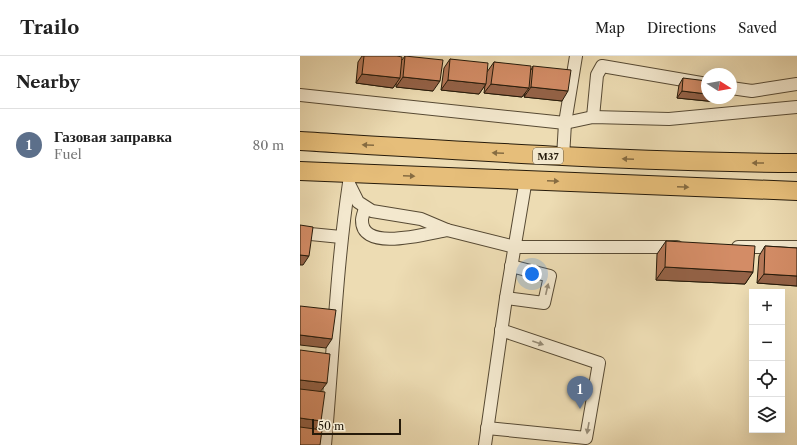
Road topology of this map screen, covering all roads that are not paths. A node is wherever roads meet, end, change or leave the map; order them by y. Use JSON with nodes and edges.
{"nodes":[{"id":1,"x":576,"y":56,"type":"edge"},
{"id":2,"x":701,"y":83,"type":"edge"},
{"id":3,"x":797,"y":84,"type":"edge"},
{"id":4,"x":737,"y":89,"type":"edge"},
{"id":5,"x":300,"y":95,"type":"edge"},
{"id":6,"x":797,"y":107,"type":"edge"},
{"id":7,"x":593,"y":117,"type":"junction"},
{"id":8,"x":565,"y":124,"type":"junction"},
{"id":9,"x":300,"y":142,"type":"edge"},
{"id":10,"x":563,"y":157,"type":"junction"},
{"id":11,"x":797,"y":163,"type":"edge"},
{"id":12,"x":300,"y":171,"type":"edge"},
{"id":13,"x":350,"y":179,"type":"junction"},
{"id":14,"x":526,"y":179,"type":"junction"},
{"id":15,"x":797,"y":191,"type":"edge"},
{"id":16,"x":365,"y":208,"type":"junction"},
{"id":17,"x":447,"y":230,"type":"junction"},
{"id":18,"x":300,"y":233,"type":"edge"},
{"id":19,"x":341,"y":237,"type":"junction"},
{"id":20,"x":515,"y":247,"type":"junction"},
{"id":21,"x":687,"y":247,"type":"edge"},
{"id":22,"x":726,"y":247,"type":"edge"},
{"id":23,"x":797,"y":247,"type":"edge"},
{"id":24,"x":511,"y":266,"type":"junction"},
{"id":25,"x":506,"y":298,"type":"junction"},
{"id":26,"x":501,"y":330,"type":"junction"},
{"id":27,"x":320,"y":357,"type":"edge"},
{"id":28,"x":333,"y":358,"type":"junction"},
{"id":29,"x":487,"y":428,"type":"junction"},
{"id":30,"x":325,"y":445,"type":"edge"},
{"id":31,"x":485,"y":445,"type":"edge"}],
"edges":[{"from":1,"to":8,"type":"street"},
{"from":2,"to":7,"type":"street"},
{"from":3,"to":4,"type":"street"},
{"from":5,"to":8,"type":"street"},
{"from":6,"to":7,"type":"street"},
{"from":7,"to":8,"type":"street"},
{"from":8,"to":10,"type":"street"},
{"from":10,"to":9,"type":"highway","number":"M37","one_way":true},
{"from":11,"to":10,"type":"highway","number":"M37","one_way":true},
{"from":12,"to":13,"type":"highway","number":"M37"},
{"from":13,"to":14,"type":"highway","number":"M37","one_way":true},
{"from":13,"to":16,"type":"street"},
{"from":13,"to":19,"type":"street"},
{"from":14,"to":15,"type":"highway","number":"M37","one_way":true},
{"from":14,"to":20,"type":"street"},
{"from":16,"to":17,"type":"street"},
{"from":16,"to":17,"type":"street"},
{"from":17,"to":20,"type":"street"},
{"from":18,"to":19,"type":"street"},
{"from":19,"to":28,"type":"street"},
{"from":20,"to":21,"type":"street"},
{"from":20,"to":24,"type":"street"},
{"from":22,"to":23,"type":"street"},
{"from":24,"to":25,"type":"street"},
{"from":25,"to":24,"type":"street","one_way":true},
{"from":25,"to":26,"type":"street"},
{"from":26,"to":29,"type":"street"},
{"from":26,"to":29,"type":"street","one_way":true},
{"from":27,"to":28,"type":"street"},
{"from":28,"to":30,"type":"street"},
{"from":29,"to":31,"type":"street"}]}
